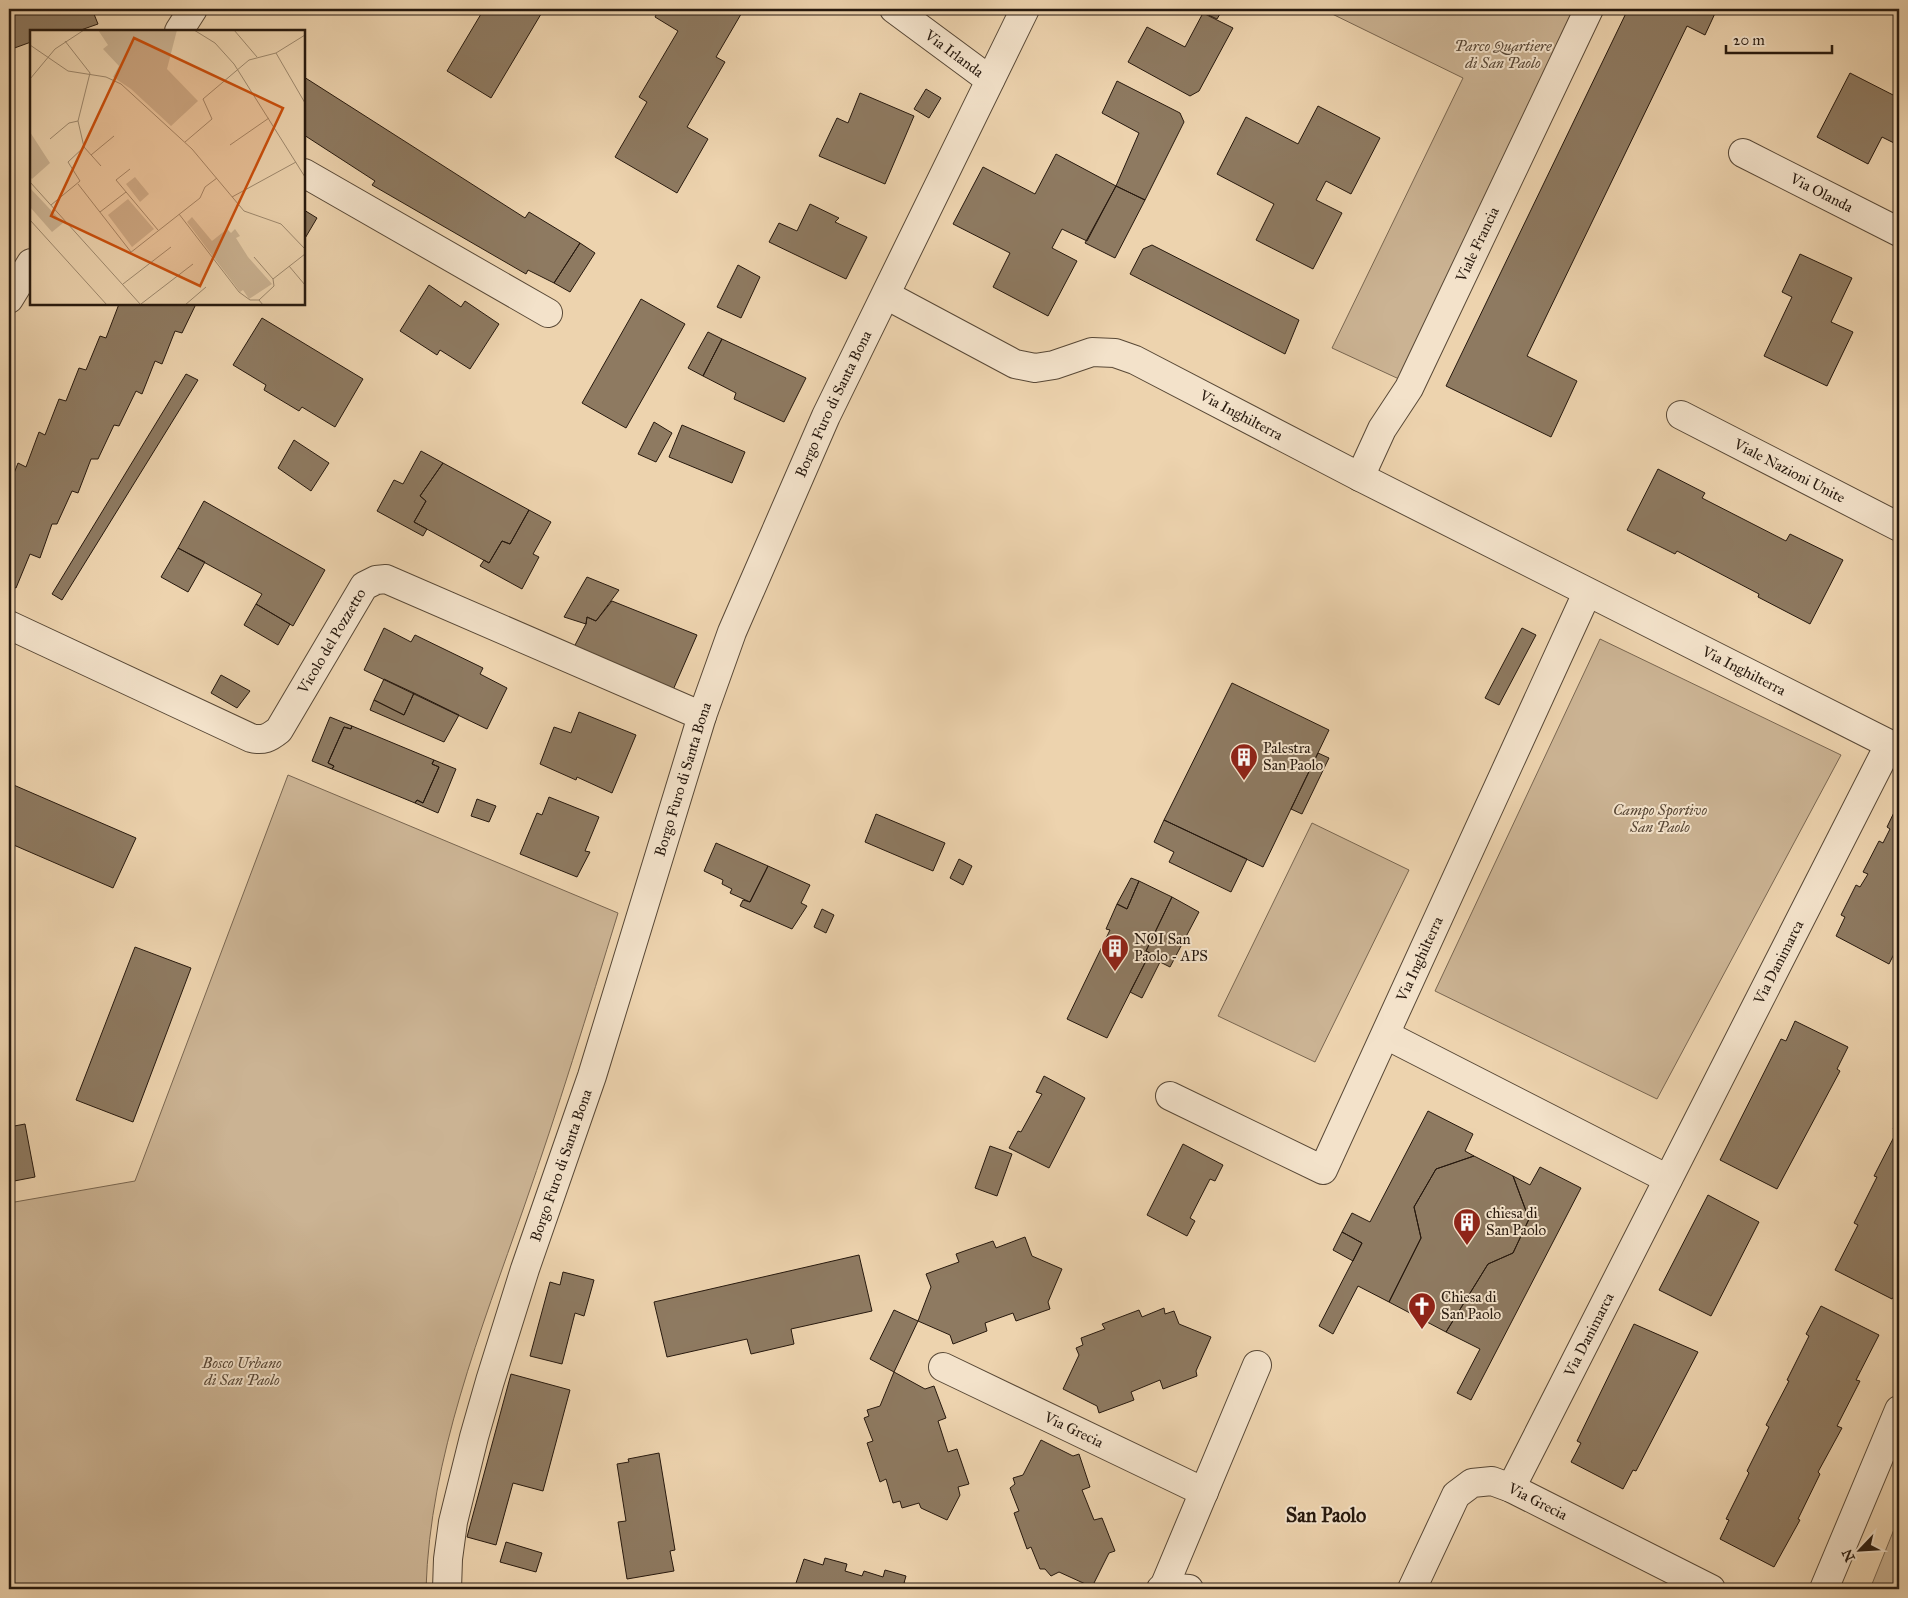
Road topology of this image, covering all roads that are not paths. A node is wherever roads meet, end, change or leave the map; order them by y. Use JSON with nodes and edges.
{"nodes":[{"id":1,"x":193,"y":9,"type":"edge"},
{"id":2,"x":894,"y":9,"type":"edge"},
{"id":3,"x":1025,"y":9,"type":"edge"},
{"id":4,"x":1589,"y":9,"type":"edge"},
{"id":5,"x":180,"y":30,"type":"edge"},
{"id":6,"x":990,"y":80,"type":"junction"},
{"id":7,"x":1744,"y":153,"type":"dead end"},
{"id":8,"x":305,"y":174,"type":"edge"},
{"id":9,"x":1899,"y":232,"type":"edge"},
{"id":10,"x":30,"y":265,"type":"edge"},
{"id":11,"x":886,"y":295,"type":"junction"},
{"id":12,"x":9,"y":299,"type":"edge"},
{"id":13,"x":548,"y":313,"type":"dead end"},
{"id":14,"x":1681,"y":415,"type":"dead end"},
{"id":15,"x":1360,"y":477,"type":"junction"},
{"id":16,"x":1899,"y":527,"type":"edge"},
{"id":17,"x":1587,"y":593,"type":"junction"},
{"id":18,"x":9,"y":625,"type":"edge"},
{"id":19,"x":702,"y":716,"type":"junction"},
{"id":20,"x":1894,"y":747,"type":"edge"},
{"id":21,"x":1386,"y":1035,"type":"junction"},
{"id":22,"x":1170,"y":1096,"type":"dead end"},
{"id":23,"x":1668,"y":1179,"type":"junction"},
{"id":24,"x":1257,"y":1365,"type":"dead end"},
{"id":25,"x":944,"y":1367,"type":"dead end"},
{"id":26,"x":1899,"y":1410,"type":"edge"},
{"id":27,"x":1511,"y":1488,"type":"junction"},
{"id":28,"x":1204,"y":1492,"type":"junction"},
{"id":29,"x":1171,"y":1588,"type":"edge"},
{"id":30,"x":447,"y":1589,"type":"edge"},
{"id":31,"x":1412,"y":1589,"type":"edge"},
{"id":32,"x":1711,"y":1589,"type":"edge"},
{"id":33,"x":1824,"y":1589,"type":"edge"}],
"edges":[{"from":1,"to":5,"type":"street"},
{"from":2,"to":6,"type":"street","name":"Via Irlanda"},
{"from":3,"to":6,"type":"street","name":"Borgo Furo di Santa Bona"},
{"from":4,"to":15,"type":"street","name":"Viale Francia"},
{"from":6,"to":11,"type":"street","name":"Borgo Furo di Santa Bona"},
{"from":7,"to":9,"type":"street","name":"Via Olanda"},
{"from":8,"to":13,"type":"street"},
{"from":10,"to":12,"type":"street"},
{"from":11,"to":15,"type":"street","name":"Via Inghilterra"},
{"from":11,"to":19,"type":"street","name":"Borgo Furo di Santa Bona"},
{"from":14,"to":16,"type":"street","name":"Viale Nazioni Unite"},
{"from":15,"to":17,"type":"street","name":"Via Inghilterra"},
{"from":17,"to":20,"type":"street","name":"Via Inghilterra"},
{"from":17,"to":21,"type":"street","name":"Via Inghilterra"},
{"from":18,"to":19,"type":"street","name":"Vicolo del Pozzetto"},
{"from":19,"to":30,"type":"street","name":"Borgo Furo di Santa Bona"},
{"from":20,"to":23,"type":"street","name":"Via Danimarca"},
{"from":21,"to":22,"type":"street","name":"Via Inghilterra"},
{"from":21,"to":23,"type":"street"},
{"from":23,"to":27,"type":"street","name":"Via Danimarca"},
{"from":24,"to":28,"type":"street"},
{"from":25,"to":28,"type":"street","name":"Via Grecia"},
{"from":26,"to":33,"type":"street"},
{"from":27,"to":31,"type":"street","name":"Via Grecia"},
{"from":27,"to":32,"type":"street","name":"Via Grecia"},
{"from":28,"to":29,"type":"street"}]}
